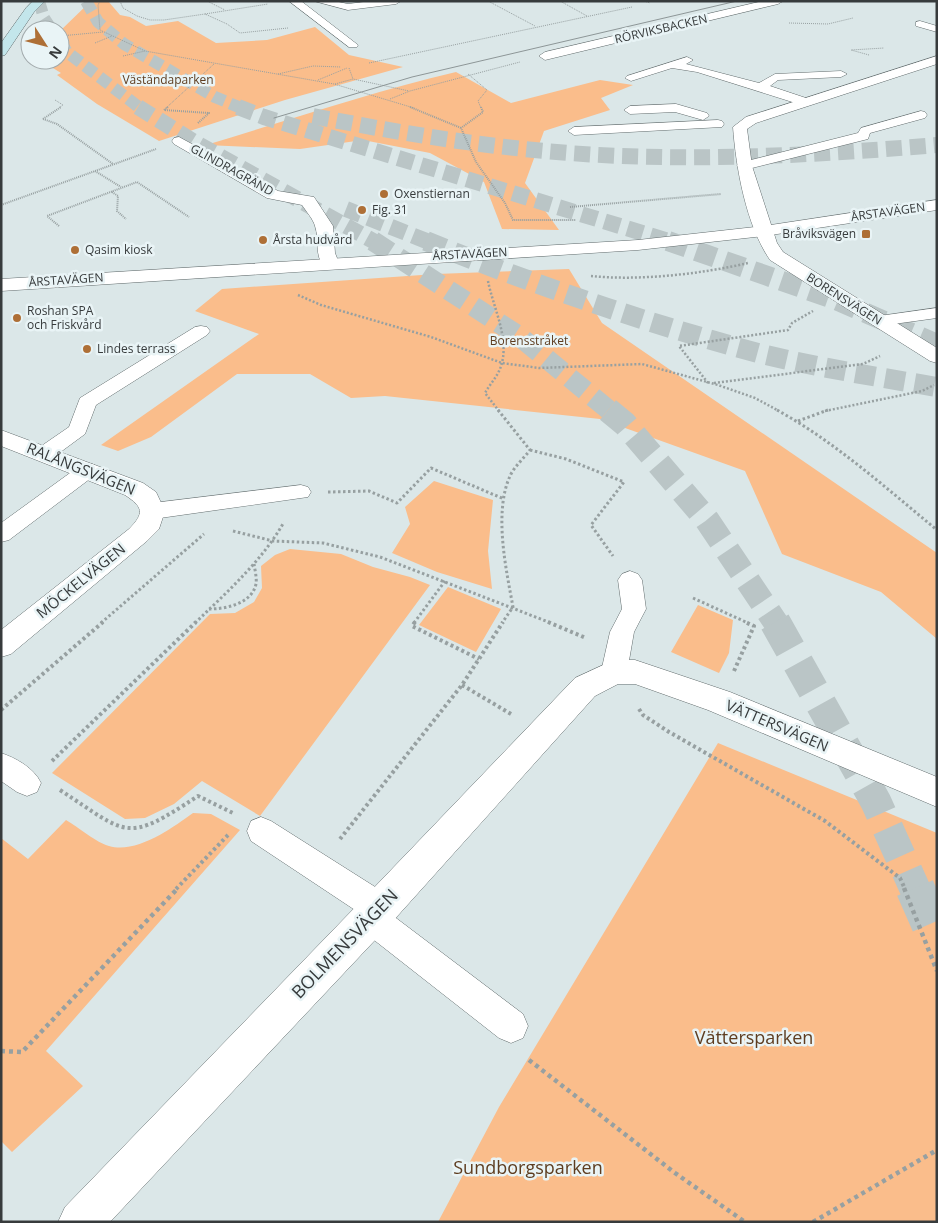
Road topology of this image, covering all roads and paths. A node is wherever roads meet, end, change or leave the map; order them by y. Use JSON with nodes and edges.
{"nodes":[{"id":1,"x":40,"y":1,"type":"edge"},
{"id":2,"x":100,"y":1,"type":"edge"},
{"id":3,"x":120,"y":1,"type":"edge"},
{"id":4,"x":207,"y":1,"type":"edge"},
{"id":5,"x":319,"y":1,"type":"edge"},
{"id":6,"x":396,"y":1,"type":"edge"},
{"id":7,"x":488,"y":1,"type":"edge"},
{"id":8,"x":560,"y":1,"type":"edge"},
{"id":9,"x":644,"y":1,"type":"edge"},
{"id":10,"x":778,"y":1,"type":"edge"},
{"id":11,"x":656,"y":2,"type":"edge"},
{"id":12,"x":296,"y":3,"type":"edge"},
{"id":13,"x":650,"y":3,"type":"junction"},
{"id":14,"x":641,"y":5,"type":"dead end"},
{"id":15,"x":632,"y":7,"type":"dead end"},
{"id":16,"x":225,"y":10,"type":"junction"},
{"id":17,"x":205,"y":14,"type":"junction"},
{"id":18,"x":587,"y":16,"type":"junction"},
{"id":19,"x":853,"y":18,"type":"dead end"},
{"id":20,"x":320,"y":22,"type":"junction"},
{"id":21,"x":828,"y":24,"type":"dead end"},
{"id":22,"x":920,"y":24,"type":"dead end"},
{"id":23,"x":536,"y":27,"type":"junction"},
{"id":24,"x":937,"y":29,"type":"edge"},
{"id":25,"x":103,"y":32,"type":"junction"},
{"id":26,"x":70,"y":35,"type":"edge"},
{"id":27,"x":112,"y":36,"type":"junction"},
{"id":28,"x":95,"y":43,"type":"dead end"},
{"id":29,"x":353,"y":45,"type":"dead end"},
{"id":30,"x":884,"y":48,"type":"dead end"},
{"id":31,"x":867,"y":49,"type":"dead end"},
{"id":32,"x":145,"y":51,"type":"junction"},
{"id":33,"x":1,"y":52,"type":"edge"},
{"id":34,"x":123,"y":56,"type":"dead end"},
{"id":35,"x":545,"y":56,"type":"joint"},
{"id":36,"x":704,"y":58,"type":"dead end"},
{"id":37,"x":937,"y":60,"type":"edge"},
{"id":38,"x":367,"y":63,"type":"dead end"},
{"id":39,"x":214,"y":64,"type":"junction"},
{"id":40,"x":672,"y":65,"type":"junction"},
{"id":41,"x":349,"y":67,"type":"junction"},
{"id":42,"x":275,"y":74,"type":"junction"},
{"id":43,"x":468,"y":74,"type":"junction"},
{"id":44,"x":841,"y":74,"type":"dead end"},
{"id":45,"x":631,"y":78,"type":"dead end"},
{"id":46,"x":353,"y":79,"type":"junction"},
{"id":47,"x":318,"y":81,"type":"junction"},
{"id":48,"x":334,"y":84,"type":"junction"},
{"id":49,"x":761,"y":87,"type":"junction"},
{"id":50,"x":410,"y":91,"type":"junction"},
{"id":51,"x":55,"y":100,"type":"dead end"},
{"id":52,"x":389,"y":100,"type":"junction"},
{"id":53,"x":805,"y":102,"type":"junction"},
{"id":54,"x":630,"y":110,"type":"dead end"},
{"id":55,"x":921,"y":115,"type":"dead end"},
{"id":56,"x":718,"y":124,"type":"junction"},
{"id":57,"x":461,"y":128,"type":"junction"},
{"id":58,"x":740,"y":128,"type":"junction"},
{"id":59,"x":574,"y":130,"type":"dead end"},
{"id":60,"x":179,"y":141,"type":"junction"},
{"id":61,"x":113,"y":164,"type":"junction"},
{"id":62,"x":744,"y":166,"type":"junction"},
{"id":63,"x":95,"y":171,"type":"junction"},
{"id":64,"x":122,"y":187,"type":"junction"},
{"id":65,"x":112,"y":191,"type":"junction"},
{"id":66,"x":751,"y":191,"type":"junction"},
{"id":67,"x":1,"y":205,"type":"edge"},
{"id":68,"x":937,"y":205,"type":"edge"},
{"id":69,"x":570,"y":207,"type":"dead end"},
{"id":70,"x":189,"y":216,"type":"dead end"},
{"id":71,"x":126,"y":219,"type":"dead end"},
{"id":72,"x":582,"y":220,"type":"dead end"},
{"id":73,"x":59,"y":226,"type":"dead end"},
{"id":74,"x":764,"y":231,"type":"junction"},
{"id":75,"x":330,"y":263,"type":"junction"},
{"id":76,"x":725,"y":269,"type":"dead end"},
{"id":77,"x":586,"y":275,"type":"dead end"},
{"id":78,"x":1,"y":284,"type":"edge"},
{"id":79,"x":489,"y":285,"type":"dead end"},
{"id":80,"x":298,"y":295,"type":"dead end"},
{"id":81,"x":814,"y":311,"type":"dead end"},
{"id":82,"x":937,"y":313,"type":"edge"},
{"id":83,"x":878,"y":321,"type":"junction"},
{"id":84,"x":201,"y":331,"type":"dead end"},
{"id":85,"x":909,"y":340,"type":"junction"},
{"id":86,"x":937,"y":357,"type":"edge"},
{"id":87,"x":502,"y":363,"type":"junction"},
{"id":88,"x":937,"y":383,"type":"edge"},
{"id":89,"x":709,"y":384,"type":"junction"},
{"id":90,"x":797,"y":421,"type":"junction"},
{"id":91,"x":1,"y":437,"type":"edge"},
{"id":92,"x":530,"y":450,"type":"junction"},
{"id":93,"x":44,"y":454,"type":"junction"},
{"id":94,"x":88,"y":470,"type":"junction"},
{"id":95,"x":301,"y":492,"type":"junction"},
{"id":96,"x":504,"y":499,"type":"junction"},
{"id":97,"x":153,"y":510,"type":"junction"},
{"id":98,"x":210,"y":528,"type":"dead end"},
{"id":99,"x":225,"y":530,"type":"dead end"},
{"id":100,"x":937,"y":530,"type":"edge"},
{"id":101,"x":1,"y":534,"type":"edge"},
{"id":102,"x":273,"y":541,"type":"junction"},
{"id":103,"x":254,"y":564,"type":"junction"},
{"id":104,"x":630,"y":580,"type":"joint"},
{"id":105,"x":445,"y":582,"type":"junction"},
{"id":106,"x":693,"y":598,"type":"dead end"},
{"id":107,"x":513,"y":607,"type":"junction"},
{"id":108,"x":208,"y":609,"type":"junction"},
{"id":109,"x":1,"y":646,"type":"edge"},
{"id":110,"x":479,"y":658,"type":"junction"},
{"id":111,"x":614,"y":672,"type":"junction"},
{"id":112,"x":462,"y":685,"type":"junction"},
{"id":113,"x":719,"y":701,"type":"junction"},
{"id":114,"x":1,"y":710,"type":"edge"},
{"id":115,"x":543,"y":732,"type":"junction"},
{"id":116,"x":1,"y":765,"type":"edge"},
{"id":117,"x":36,"y":775,"type":"joint"},
{"id":118,"x":64,"y":792,"type":"dead end"},
{"id":119,"x":937,"y":792,"type":"edge"},
{"id":120,"x":198,"y":796,"type":"dead end"},
{"id":121,"x":261,"y":831,"type":"dead end"},
{"id":122,"x":230,"y":832,"type":"dead end"},
{"id":123,"x":318,"y":867,"type":"junction"},
{"id":124,"x":375,"y":913,"type":"junction"},
{"id":125,"x":937,"y":971,"type":"edge"},
{"id":126,"x":511,"y":1026,"type":"joint"},
{"id":127,"x":1,"y":1051,"type":"edge"},
{"id":128,"x":937,"y":1150,"type":"edge"},
{"id":129,"x":80,"y":1222,"type":"edge"},
{"id":130,"x":745,"y":1222,"type":"edge"},
{"id":131,"x":812,"y":1222,"type":"edge"}],
"edges":[{"from":1,"to":33,"type":"main road"},
{"from":2,"to":25,"type":"path"},
{"from":3,"to":17,"type":"path"},
{"from":4,"to":16,"type":"path"},
{"from":5,"to":6,"type":"lane"},
{"from":7,"to":23,"type":"path"},
{"from":8,"to":18,"type":"path"},
{"from":9,"to":13,"type":"path"},
{"from":10,"to":35,"type":"street","name":"RÖRVIKSBACKEN"},
{"from":11,"to":13,"type":"path"},
{"from":12,"to":16,"type":"path"},
{"from":12,"to":20,"type":"lane"},
{"from":13,"to":14,"type":"path"},
{"from":15,"to":18,"type":"path"},
{"from":16,"to":17,"type":"path"},
{"from":17,"to":20,"type":"path"},
{"from":18,"to":23,"type":"path"},
{"from":19,"to":21,"type":"path"},
{"from":20,"to":29,"type":"lane"},
{"from":22,"to":24,"type":"lane"},
{"from":23,"to":38,"type":"path"},
{"from":25,"to":26,"type":"path"},
{"from":25,"to":27,"type":"path"},
{"from":27,"to":28,"type":"path"},
{"from":27,"to":32,"type":"path"},
{"from":30,"to":31,"type":"path"},
{"from":32,"to":34,"type":"path"},
{"from":32,"to":39,"type":"path"},
{"from":35,"to":43,"type":"path"},
{"from":36,"to":40,"type":"lane"},
{"from":37,"to":53,"type":"street"},
{"from":39,"to":42,"type":"path"},
{"from":39,"to":60,"type":"path"},
{"from":40,"to":45,"type":"lane"},
{"from":40,"to":49,"type":"lane"},
{"from":41,"to":42,"type":"path"},
{"from":41,"to":46,"type":"path"},
{"from":41,"to":47,"type":"path"},
{"from":42,"to":47,"type":"path"},
{"from":43,"to":50,"type":"path"},
{"from":43,"to":57,"type":"path"},
{"from":44,"to":49,"type":"lane"},
{"from":46,"to":48,"type":"path"},
{"from":46,"to":50,"type":"path"},
{"from":47,"to":48,"type":"path"},
{"from":48,"to":52,"type":"path"},
{"from":49,"to":53,"type":"lane"},
{"from":50,"to":52,"type":"path"},
{"from":51,"to":61,"type":"path"},
{"from":52,"to":57,"type":"path"},
{"from":53,"to":58,"type":"street"},
{"from":54,"to":56,"type":"lane"},
{"from":55,"to":62,"type":"lane"},
{"from":56,"to":58,"type":"lane"},
{"from":56,"to":59,"type":"lane"},
{"from":57,"to":72,"type":"path"},
{"from":58,"to":62,"type":"street"},
{"from":60,"to":61,"type":"path"},
{"from":60,"to":75,"type":"street","name":"GLINDRAGRÄND"},
{"from":61,"to":63,"type":"path"},
{"from":62,"to":66,"type":"street"},
{"from":63,"to":64,"type":"path"},
{"from":63,"to":67,"type":"path"},
{"from":64,"to":65,"type":"path"},
{"from":64,"to":70,"type":"path"},
{"from":65,"to":71,"type":"path"},
{"from":65,"to":73,"type":"path"},
{"from":66,"to":69,"type":"path"},
{"from":66,"to":74,"type":"street"},
{"from":68,"to":74,"type":"street","name":"ÅRSTAVÄGEN"},
{"from":74,"to":75,"type":"street","name":"ÅRSTAVÄGEN"},
{"from":74,"to":83,"type":"street","name":"BORENSVÄGEN"},
{"from":75,"to":78,"type":"street","name":"ÅRSTAVÄGEN"},
{"from":76,"to":77,"type":"path"},
{"from":79,"to":87,"type":"path"},
{"from":80,"to":87,"type":"path"},
{"from":81,"to":89,"type":"path"},
{"from":82,"to":83,"type":"lane"},
{"from":83,"to":85,"type":"street","name":"BORENSVÄGEN"},
{"from":84,"to":93,"type":"lane"},
{"from":85,"to":86,"type":"street","name":"BORENSVÄGEN"},
{"from":85,"to":89,"type":"path"},
{"from":87,"to":89,"type":"path"},
{"from":87,"to":92,"type":"path"},
{"from":88,"to":90,"type":"path"},
{"from":89,"to":90,"type":"path"},
{"from":90,"to":100,"type":"path"},
{"from":91,"to":93,"type":"street","name":"RALÅNGSVÄGEN"},
{"from":92,"to":96,"type":"path"},
{"from":92,"to":104,"type":"path"},
{"from":93,"to":94,"type":"street","name":"RALÅNGSVÄGEN"},
{"from":94,"to":97,"type":"street","name":"RALÅNGSVÄGEN"},
{"from":94,"to":101,"type":"lane"},
{"from":95,"to":96,"type":"path"},
{"from":95,"to":97,"type":"lane"},
{"from":95,"to":102,"type":"path"},
{"from":96,"to":107,"type":"path"},
{"from":97,"to":109,"type":"street","name":"MÖCKELVÄGEN"},
{"from":98,"to":114,"type":"path"},
{"from":99,"to":102,"type":"path"},
{"from":102,"to":103,"type":"path"},
{"from":102,"to":105,"type":"path"},
{"from":103,"to":108,"type":"path"},
{"from":103,"to":108,"type":"path"},
{"from":104,"to":111,"type":"lane"},
{"from":105,"to":107,"type":"path"},
{"from":105,"to":110,"type":"path"},
{"from":106,"to":113,"type":"path"},
{"from":107,"to":110,"type":"path"},
{"from":107,"to":111,"type":"path"},
{"from":108,"to":117,"type":"path"},
{"from":110,"to":112,"type":"path"},
{"from":111,"to":113,"type":"street","name":"VÄTTERSVÄGEN"},
{"from":111,"to":115,"type":"street","name":"BOLMENSVÄGEN"},
{"from":111,"to":125,"type":"path"},
{"from":112,"to":115,"type":"path"},
{"from":112,"to":123,"type":"path"},
{"from":113,"to":119,"type":"street","name":"VÄTTERSVÄGEN"},
{"from":115,"to":124,"type":"street","name":"BOLMENSVÄGEN"},
{"from":116,"to":117,"type":"lane"},
{"from":118,"to":120,"type":"path"},
{"from":121,"to":123,"type":"lane"},
{"from":122,"to":127,"type":"path"},
{"from":123,"to":124,"type":"lane"},
{"from":124,"to":126,"type":"lane"},
{"from":124,"to":129,"type":"street","name":"BOLMENSVÄGEN"},
{"from":126,"to":130,"type":"path"},
{"from":128,"to":131,"type":"path"}]}
